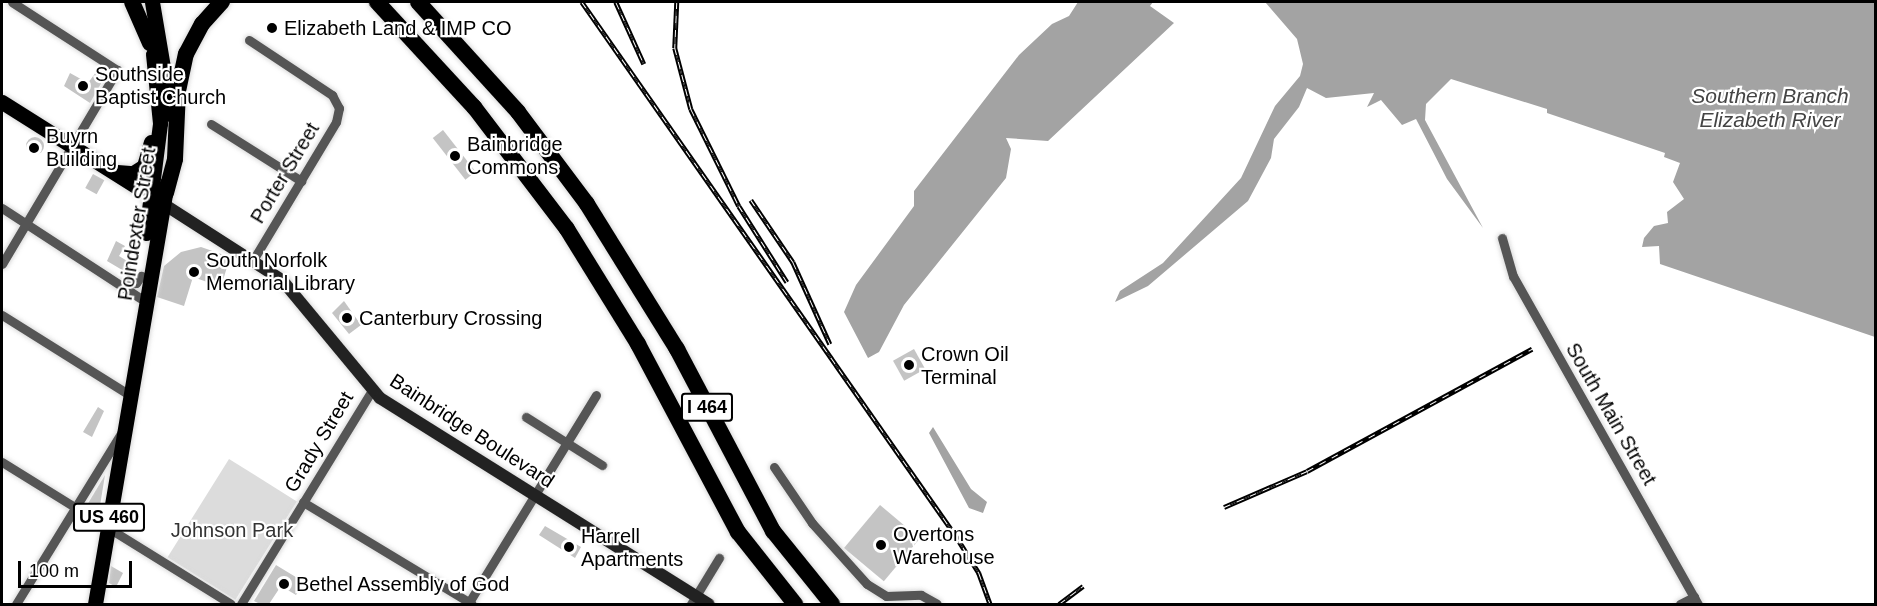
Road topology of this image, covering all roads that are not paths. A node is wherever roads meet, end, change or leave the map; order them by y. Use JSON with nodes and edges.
{"nodes":[{"id":1,"x":12,"y":2,"type":"edge"},
{"id":2,"x":132,"y":2,"type":"edge"},
{"id":3,"x":141,"y":2,"type":"edge"},
{"id":4,"x":152,"y":2,"type":"edge"},
{"id":5,"x":222,"y":2,"type":"edge"},
{"id":6,"x":362,"y":2,"type":"edge"},
{"id":7,"x":377,"y":2,"type":"edge"},
{"id":8,"x":418,"y":2,"type":"edge"},
{"id":9,"x":433,"y":2,"type":"edge"},
{"id":10,"x":249,"y":40,"type":"dead end"},
{"id":11,"x":150,"y":44,"type":"junction"},
{"id":12,"x":430,"y":57,"type":"junction"},
{"id":13,"x":2,"y":102,"type":"edge"},
{"id":14,"x":518,"y":112,"type":"junction"},
{"id":15,"x":211,"y":124,"type":"dead end"},
{"id":16,"x":73,"y":146,"type":"junction"},
{"id":17,"x":116,"y":172,"type":"junction"},
{"id":18,"x":301,"y":181,"type":"junction"},
{"id":19,"x":160,"y":197,"type":"junction"},
{"id":20,"x":2,"y":208,"type":"edge"},
{"id":21,"x":27,"y":223,"type":"junction"},
{"id":22,"x":1502,"y":238,"type":"dead end"},
{"id":23,"x":253,"y":260,"type":"junction"},
{"id":24,"x":2,"y":264,"type":"edge"},
{"id":25,"x":141,"y":276,"type":"junction"},
{"id":26,"x":124,"y":284,"type":"junction"},
{"id":27,"x":140,"y":298,"type":"junction"},
{"id":28,"x":2,"y":315,"type":"edge"},
{"id":29,"x":137,"y":346,"type":"junction"},
{"id":30,"x":372,"y":390,"type":"junction"},
{"id":31,"x":128,"y":394,"type":"junction"},
{"id":32,"x":596,"y":395,"type":"dead end"},
{"id":33,"x":526,"y":417,"type":"dead end"},
{"id":34,"x":123,"y":429,"type":"junction"},
{"id":35,"x":567,"y":443,"type":"junction"},
{"id":36,"x":2,"y":462,"type":"edge"},
{"id":37,"x":603,"y":465,"type":"dead end"},
{"id":38,"x":774,"y":467,"type":"dead end"},
{"id":39,"x":534,"y":497,"type":"junction"},
{"id":40,"x":303,"y":502,"type":"junction"},
{"id":41,"x":77,"y":509,"type":"junction"},
{"id":42,"x":107,"y":529,"type":"junction"},
{"id":43,"x":719,"y":558,"type":"dead end"},
{"id":44,"x":693,"y":600,"type":"edge"},
{"id":45,"x":1696,"y":601,"type":"edge"},
{"id":46,"x":16,"y":604,"type":"edge"},
{"id":47,"x":94,"y":604,"type":"edge"},
{"id":48,"x":231,"y":604,"type":"edge"},
{"id":49,"x":241,"y":604,"type":"edge"},
{"id":50,"x":470,"y":604,"type":"edge"},
{"id":51,"x":709,"y":604,"type":"edge"},
{"id":52,"x":795,"y":604,"type":"edge"},
{"id":53,"x":832,"y":604,"type":"edge"},
{"id":54,"x":937,"y":604,"type":"edge"},
{"id":55,"x":1680,"y":604,"type":"edge"}],
"edges":[{"from":1,"to":16,"type":"street"},
{"from":2,"to":11,"type":"highway"},
{"from":3,"to":11,"type":"main road","name":"Poindexter Street"},
{"from":4,"to":19,"type":"main road","name":"Poindexter Street"},
{"from":5,"to":19,"type":"highway"},
{"from":6,"to":12,"type":"highway"},
{"from":7,"to":12,"type":"highway","number":"I 464"},
{"from":8,"to":14,"type":"highway","number":"I 464"},
{"from":9,"to":14,"type":"highway"},
{"from":10,"to":18,"type":"street","name":"Porter Street"},
{"from":11,"to":17,"type":"main road"},
{"from":11,"to":19,"type":"main road","name":"Poindexter Street"},
{"from":12,"to":52,"type":"highway","number":"I 464"},
{"from":13,"to":16,"type":"main road","name":"Bainbridge Boulevard"},
{"from":14,"to":53,"type":"highway","number":"I 464"},
{"from":15,"to":18,"type":"street"},
{"from":16,"to":17,"type":"main road","name":"Bainbridge Boulevard"},
{"from":16,"to":21,"type":"street"},
{"from":17,"to":19,"type":"main road","name":"Bainbridge Boulevard"},
{"from":18,"to":23,"type":"street","name":"Porter Street"},
{"from":19,"to":23,"type":"street","name":"Bainbridge Boulevard"},
{"from":19,"to":25,"type":"main road","name":"Poindexter Street","number":"US 460"},
{"from":19,"to":29,"type":"main road","name":"Poindexter Street","number":"US 460"},
{"from":20,"to":21,"type":"street"},
{"from":21,"to":24,"type":"street"},
{"from":21,"to":26,"type":"street"},
{"from":22,"to":45,"type":"street","name":"South Main Street"},
{"from":23,"to":30,"type":"street","name":"Bainbridge Boulevard"},
{"from":25,"to":26,"type":"street"},
{"from":25,"to":27,"type":"main road","name":"Poindexter Street","number":"US 460"},
{"from":26,"to":27,"type":"street"},
{"from":27,"to":29,"type":"main road","name":"Poindexter Street","number":"US 460"},
{"from":28,"to":31,"type":"street"},
{"from":29,"to":31,"type":"main road","name":"Poindexter Street","number":"US 460"},
{"from":30,"to":39,"type":"street","name":"Bainbridge Boulevard"},
{"from":30,"to":40,"type":"street","name":"Grady Street"},
{"from":31,"to":34,"type":"main road","name":"Poindexter Street","number":"US 460"},
{"from":32,"to":35,"type":"street"},
{"from":33,"to":35,"type":"street"},
{"from":34,"to":41,"type":"street"},
{"from":34,"to":42,"type":"main road","name":"Poindexter Street","number":"US 460"},
{"from":35,"to":37,"type":"street"},
{"from":35,"to":39,"type":"street"},
{"from":36,"to":41,"type":"street"},
{"from":38,"to":54,"type":"street"},
{"from":39,"to":44,"type":"street","name":"Bainbridge Boulevard"},
{"from":39,"to":50,"type":"street"},
{"from":40,"to":49,"type":"street","name":"Grady Street"},
{"from":40,"to":50,"type":"street"},
{"from":41,"to":42,"type":"street"},
{"from":41,"to":46,"type":"street"},
{"from":42,"to":47,"type":"main road","name":"Poindexter Street","number":"US 460"},
{"from":42,"to":48,"type":"street"},
{"from":43,"to":44,"type":"street"},
{"from":44,"to":51,"type":"street","name":"Bainbridge Boulevard"},
{"from":45,"to":55,"type":"street"}]}
